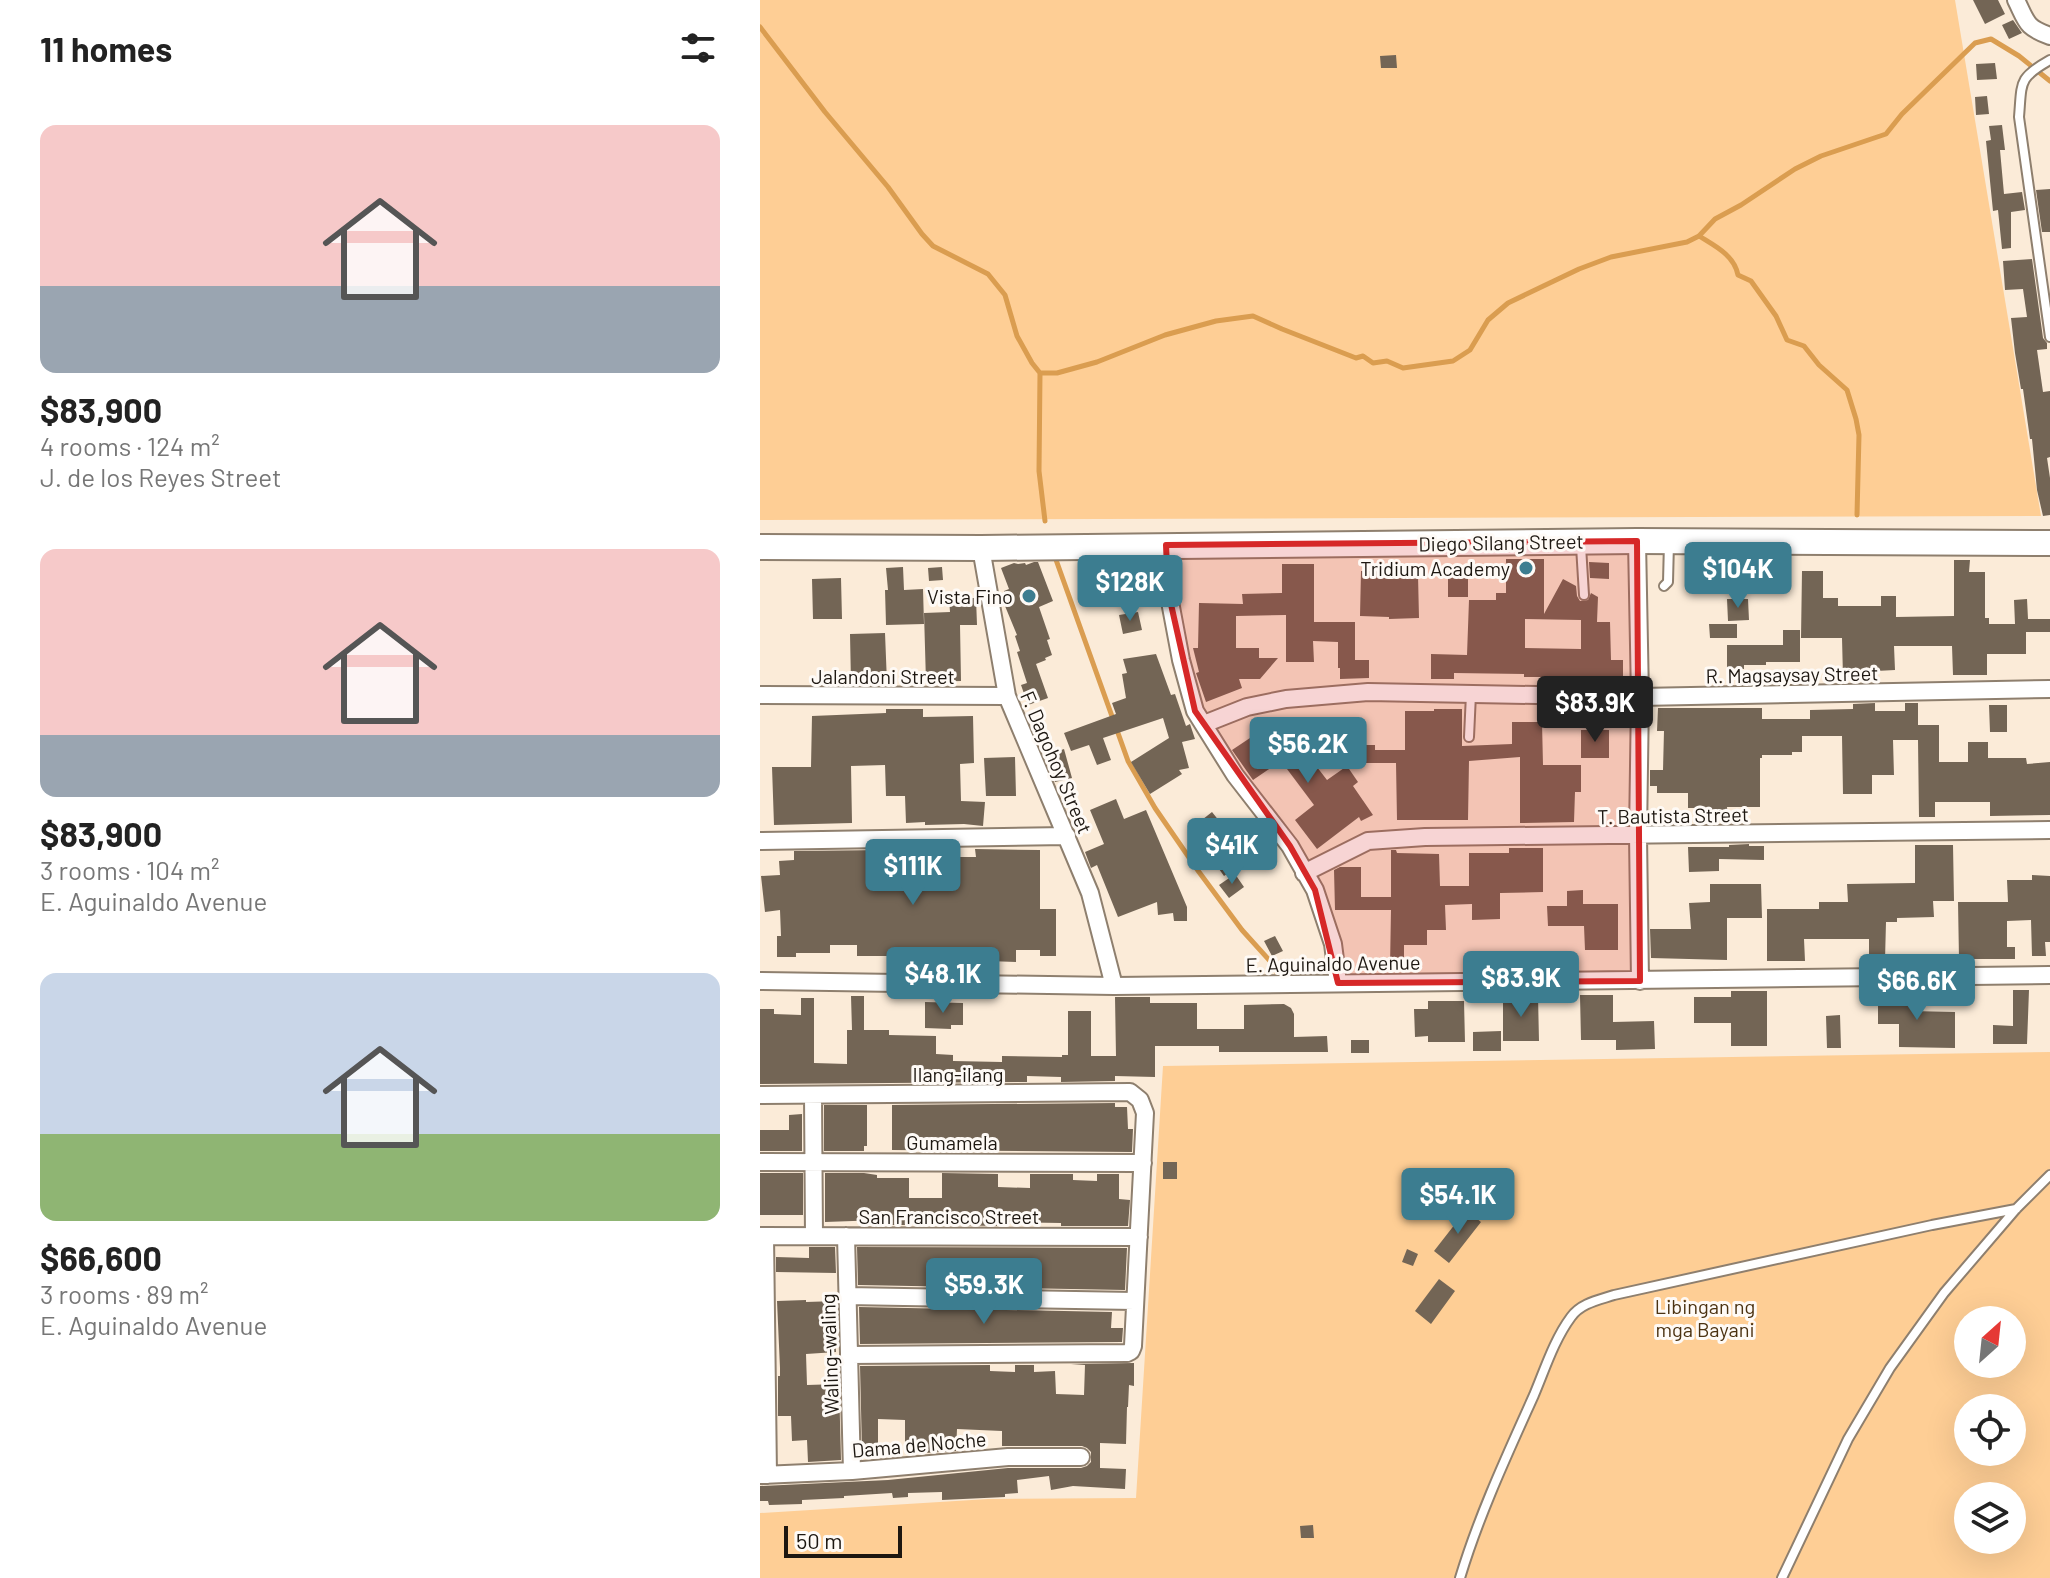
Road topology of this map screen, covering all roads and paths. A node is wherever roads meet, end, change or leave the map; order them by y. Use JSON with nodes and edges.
{"nodes":[{"id":1,"x":2016,"y":0,"type":"edge"},
{"id":2,"x":2050,"y":36,"type":"edge"},
{"id":3,"x":2050,"y":60,"type":"edge"},
{"id":4,"x":2050,"y":337,"type":"edge"},
{"id":5,"x":1580,"y":541,"type":"junction"},
{"id":6,"x":1637,"y":541,"type":"junction"},
{"id":7,"x":1669,"y":541,"type":"junction"},
{"id":8,"x":2050,"y":543,"type":"edge"},
{"id":9,"x":1166,"y":545,"type":"junction"},
{"id":10,"x":760,"y":547,"type":"edge"},
{"id":11,"x":981,"y":548,"type":"junction"},
{"id":12,"x":1664,"y":586,"type":"dead end"},
{"id":13,"x":1584,"y":595,"type":"dead end"},
{"id":14,"x":2050,"y":689,"type":"edge"},
{"id":15,"x":1471,"y":694,"type":"junction"},
{"id":16,"x":760,"y":695,"type":"edge"},
{"id":17,"x":1007,"y":696,"type":"junction"},
{"id":18,"x":1640,"y":697,"type":"junction"},
{"id":19,"x":1204,"y":724,"type":"junction"},
{"id":20,"x":1469,"y":737,"type":"dead end"},
{"id":21,"x":2050,"y":830,"type":"edge"},
{"id":22,"x":1638,"y":835,"type":"junction"},
{"id":23,"x":1067,"y":836,"type":"junction"},
{"id":24,"x":760,"y":841,"type":"edge"},
{"id":25,"x":1304,"y":873,"type":"junction"},
{"id":26,"x":2050,"y":975,"type":"edge"},
{"id":27,"x":760,"y":981,"type":"edge"},
{"id":28,"x":1640,"y":981,"type":"junction"},
{"id":29,"x":1338,"y":983,"type":"junction"},
{"id":30,"x":1114,"y":986,"type":"junction"},
{"id":31,"x":760,"y":1095,"type":"edge"},
{"id":32,"x":813,"y":1095,"type":"junction"},
{"id":33,"x":760,"y":1162,"type":"edge"},
{"id":34,"x":813,"y":1162,"type":"junction"},
{"id":35,"x":1143,"y":1163,"type":"junction"},
{"id":36,"x":2050,"y":1175,"type":"edge"},
{"id":37,"x":2016,"y":1209,"type":"junction"},
{"id":38,"x":762,"y":1236,"type":"edge"},
{"id":39,"x":814,"y":1236,"type":"junction"},
{"id":40,"x":846,"y":1236,"type":"junction"},
{"id":41,"x":1139,"y":1237,"type":"junction"},
{"id":42,"x":847,"y":1296,"type":"junction"},
{"id":43,"x":1134,"y":1301,"type":"junction"},
{"id":44,"x":849,"y":1355,"type":"junction"},
{"id":45,"x":1081,"y":1457,"type":"dead end"},
{"id":46,"x":852,"y":1471,"type":"junction"},
{"id":47,"x":764,"y":1475,"type":"edge"},
{"id":48,"x":1460,"y":1578,"type":"edge"},
{"id":49,"x":1782,"y":1578,"type":"edge"}],
"edges":[{"from":1,"to":2,"type":"street"},
{"from":3,"to":4,"type":"lane"},
{"from":5,"to":6,"type":"street","name":"Diego Silang Street"},
{"from":5,"to":9,"type":"street","name":"Diego Silang Street"},
{"from":5,"to":13,"type":"lane"},
{"from":6,"to":7,"type":"street","name":"Diego Silang Street"},
{"from":6,"to":18,"type":"street"},
{"from":7,"to":8,"type":"street","name":"Diego Silang Street"},
{"from":7,"to":12,"type":"lane"},
{"from":9,"to":11,"type":"street","name":"Diego Silang Street"},
{"from":9,"to":19,"type":"street"},
{"from":10,"to":11,"type":"street","name":"Diego Silang Street"},
{"from":11,"to":17,"type":"street","name":"F. Dagohoy Street"},
{"from":14,"to":18,"type":"street","name":"R. Magsaysay Street"},
{"from":15,"to":18,"type":"street","name":"R. Magsaysay Street"},
{"from":15,"to":19,"type":"street","name":"R. Magsaysay Street"},
{"from":15,"to":20,"type":"lane"},
{"from":16,"to":17,"type":"street","name":"Jalandoni Street"},
{"from":17,"to":23,"type":"street","name":"F. Dagohoy Street"},
{"from":18,"to":22,"type":"street"},
{"from":19,"to":25,"type":"street"},
{"from":21,"to":22,"type":"street","name":"T. Bautista Street"},
{"from":22,"to":25,"type":"street","name":"T. Bautista Street"},
{"from":22,"to":28,"type":"street"},
{"from":23,"to":24,"type":"street"},
{"from":23,"to":30,"type":"street","name":"F. Dagohoy Street"},
{"from":25,"to":29,"type":"street"},
{"from":26,"to":28,"type":"street","name":"E. Aguinaldo Avenue"},
{"from":27,"to":30,"type":"street","name":"E. Aguinaldo Avenue"},
{"from":28,"to":29,"type":"street","name":"E. Aguinaldo Avenue"},
{"from":29,"to":30,"type":"street","name":"E. Aguinaldo Avenue"},
{"from":31,"to":32,"type":"street","name":"Ilang-ilang"},
{"from":32,"to":34,"type":"street"},
{"from":32,"to":35,"type":"street","name":"Ilang-ilang"},
{"from":33,"to":34,"type":"street","name":"Gumamela"},
{"from":34,"to":35,"type":"street","name":"Gumamela"},
{"from":34,"to":39,"type":"street"},
{"from":35,"to":41,"type":"street"},
{"from":36,"to":37,"type":"lane"},
{"from":37,"to":48,"type":"lane"},
{"from":37,"to":49,"type":"lane"},
{"from":38,"to":39,"type":"street","name":"San Francisco Street"},
{"from":38,"to":47,"type":"street"},
{"from":39,"to":40,"type":"street","name":"San Francisco Street"},
{"from":40,"to":41,"type":"street","name":"San Francisco Street"},
{"from":40,"to":42,"type":"street","name":"Waling-waling"},
{"from":41,"to":43,"type":"street"},
{"from":42,"to":43,"type":"street"},
{"from":42,"to":44,"type":"street","name":"Waling-waling"},
{"from":43,"to":44,"type":"street"},
{"from":44,"to":46,"type":"street","name":"Waling-waling"},
{"from":45,"to":46,"type":"street","name":"Dama de Noche"},
{"from":46,"to":47,"type":"street","name":"Dama de Noche"}]}
